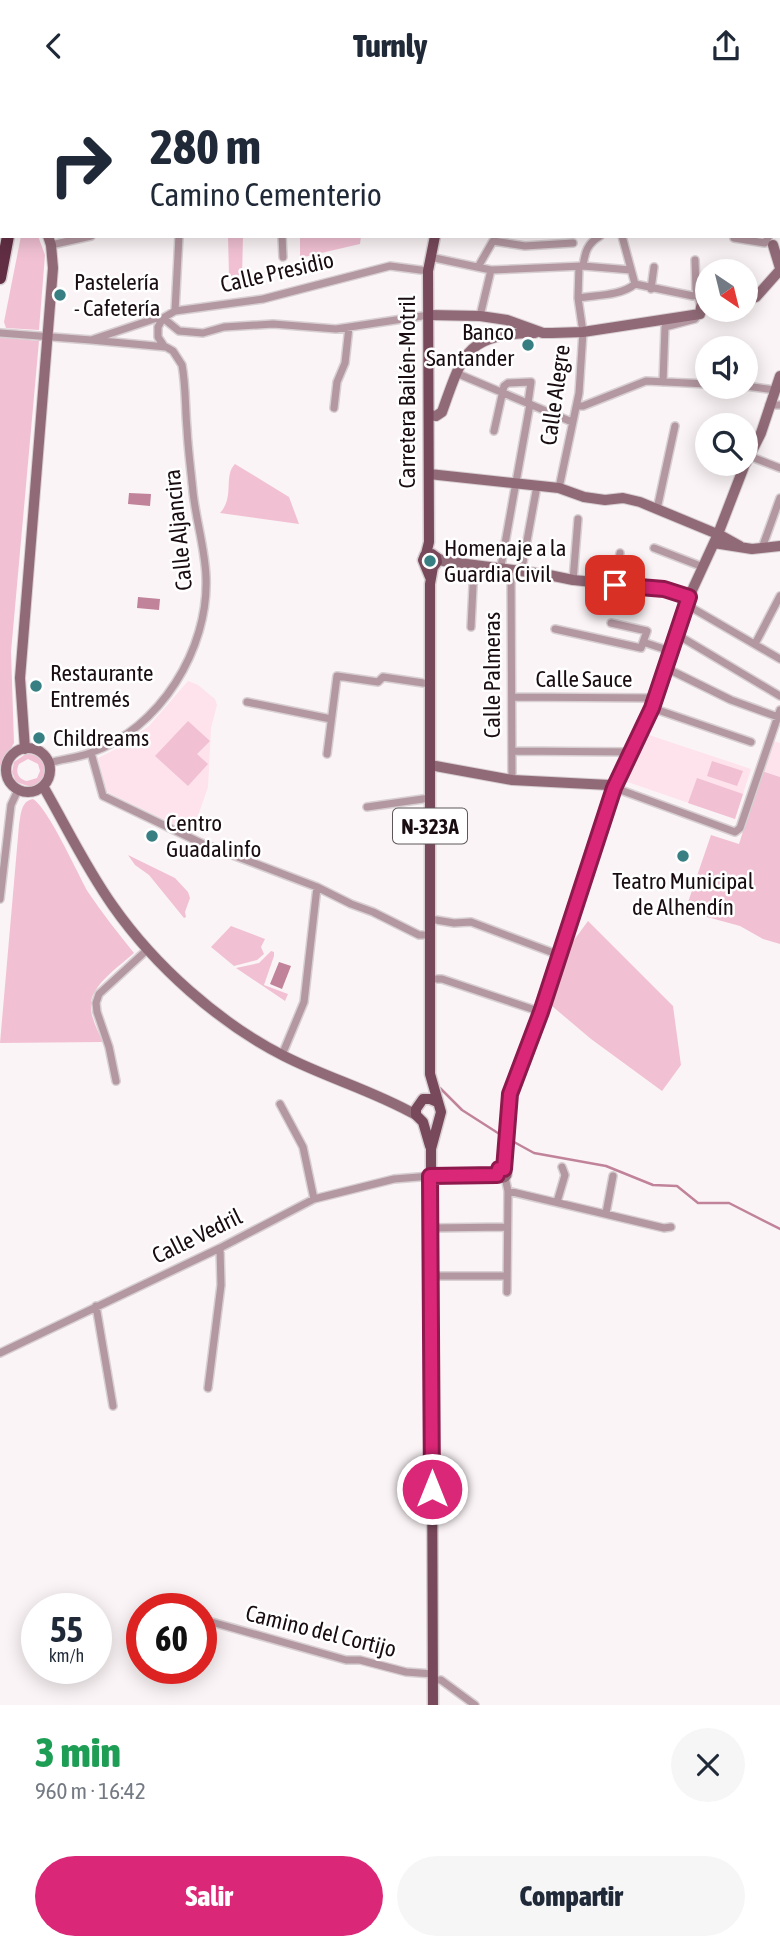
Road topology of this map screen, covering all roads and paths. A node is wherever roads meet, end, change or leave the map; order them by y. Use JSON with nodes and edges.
{"nodes":[{"id":1,"x":8,"y":238,"type":"edge"},
{"id":2,"x":71,"y":238,"type":"edge"},
{"id":3,"x":179,"y":238,"type":"edge"},
{"id":4,"x":282,"y":238,"type":"edge"},
{"id":5,"x":436,"y":238,"type":"edge"},
{"id":6,"x":531,"y":238,"type":"edge"},
{"id":7,"x":597,"y":238,"type":"edge"},
{"id":8,"x":623,"y":238,"type":"edge"},
{"id":9,"x":734,"y":239,"type":"dead end"},
{"id":10,"x":50,"y":240,"type":"edge"},
{"id":11,"x":572,"y":243,"type":"dead end"},
{"id":12,"x":530,"y":246,"type":"junction"},
{"id":13,"x":776,"y":254,"type":"edge"},
{"id":14,"x":283,"y":257,"type":"dead end"},
{"id":15,"x":430,"y":257,"type":"junction"},
{"id":16,"x":695,"y":260,"type":"dead end"},
{"id":17,"x":581,"y":266,"type":"junction"},
{"id":18,"x":478,"y":267,"type":"junction"},
{"id":19,"x":654,"y":267,"type":"dead end"},
{"id":20,"x":491,"y":270,"type":"junction"},
{"id":21,"x":631,"y":270,"type":"junction"},
{"id":22,"x":428,"y":271,"type":"junction"},
{"id":23,"x":0,"y":278,"type":"edge"},
{"id":24,"x":695,"y":278,"type":"edge"},
{"id":25,"x":635,"y":284,"type":"junction"},
{"id":26,"x":758,"y":286,"type":"edge"},
{"id":27,"x":651,"y":289,"type":"junction"},
{"id":28,"x":695,"y":295,"type":"edge"},
{"id":29,"x":578,"y":298,"type":"junction"},
{"id":30,"x":175,"y":311,"type":"junction"},
{"id":31,"x":695,"y":311,"type":"edge"},
{"id":32,"x":424,"y":315,"type":"junction"},
{"id":33,"x":480,"y":316,"type":"junction"},
{"id":34,"x":163,"y":318,"type":"junction"},
{"id":35,"x":695,"y":319,"type":"edge"},
{"id":36,"x":147,"y":321,"type":"junction"},
{"id":37,"x":158,"y":327,"type":"junction"},
{"id":38,"x":349,"y":327,"type":"junction"},
{"id":39,"x":583,"y":332,"type":"junction"},
{"id":40,"x":0,"y":333,"type":"edge"},
{"id":41,"x":543,"y":333,"type":"junction"},
{"id":42,"x":48,"y":337,"type":"junction"},
{"id":43,"x":158,"y":337,"type":"junction"},
{"id":44,"x":91,"y":340,"type":"junction"},
{"id":45,"x":151,"y":346,"type":"junction"},
{"id":46,"x":164,"y":346,"type":"junction"},
{"id":47,"x":456,"y":373,"type":"junction"},
{"id":48,"x":780,"y":376,"type":"edge"},
{"id":49,"x":663,"y":381,"type":"junction"},
{"id":50,"x":695,"y":383,"type":"edge"},
{"id":51,"x":758,"y":388,"type":"edge"},
{"id":52,"x":775,"y":390,"type":"junction"},
{"id":53,"x":502,"y":393,"type":"junction"},
{"id":54,"x":529,"y":404,"type":"junction"},
{"id":55,"x":775,"y":405,"type":"edge"},
{"id":56,"x":577,"y":406,"type":"junction"},
{"id":57,"x":334,"y":408,"type":"dead end"},
{"id":58,"x":429,"y":415,"type":"junction"},
{"id":59,"x":572,"y":422,"type":"junction"},
{"id":60,"x":675,"y":426,"type":"dead end"},
{"id":61,"x":494,"y":431,"type":"dead end"},
{"id":62,"x":758,"y":439,"type":"edge"},
{"id":63,"x":758,"y":463,"type":"edge"},
{"id":64,"x":780,"y":468,"type":"edge"},
{"id":65,"x":429,"y":474,"type":"junction"},
{"id":66,"x":740,"y":476,"type":"edge"},
{"id":67,"x":516,"y":483,"type":"junction"},
{"id":68,"x":537,"y":486,"type":"junction"},
{"id":69,"x":559,"y":488,"type":"junction"},
{"id":70,"x":780,"y":498,"type":"edge"},
{"id":71,"x":657,"y":509,"type":"junction"},
{"id":72,"x":578,"y":520,"type":"dead end"},
{"id":73,"x":716,"y":539,"type":"junction"},
{"id":74,"x":780,"y":546,"type":"edge"},
{"id":75,"x":654,"y":548,"type":"dead end"},
{"id":76,"x":762,"y":548,"type":"junction"},
{"id":77,"x":620,"y":553,"type":"dead end"},
{"id":78,"x":433,"y":563,"type":"junction"},
{"id":79,"x":474,"y":566,"type":"junction"},
{"id":80,"x":703,"y":567,"type":"junction"},
{"id":81,"x":506,"y":568,"type":"junction"},
{"id":82,"x":522,"y":568,"type":"dead end"},
{"id":83,"x":573,"y":580,"type":"junction"},
{"id":84,"x":615,"y":585,"type":"junction"},
{"id":85,"x":780,"y":596,"type":"edge"},
{"id":86,"x":688,"y":601,"type":"junction"},
{"id":87,"x":650,"y":622,"type":"dead end"},
{"id":88,"x":611,"y":623,"type":"dead end"},
{"id":89,"x":471,"y":628,"type":"dead end"},
{"id":90,"x":555,"y":629,"type":"dead end"},
{"id":91,"x":647,"y":631,"type":"junction"},
{"id":92,"x":676,"y":634,"type":"junction"},
{"id":93,"x":643,"y":642,"type":"junction"},
{"id":94,"x":755,"y":644,"type":"junction"},
{"id":95,"x":670,"y":651,"type":"junction"},
{"id":96,"x":780,"y":659,"type":"edge"},
{"id":97,"x":664,"y":667,"type":"junction"},
{"id":98,"x":430,"y":684,"type":"junction"},
{"id":99,"x":512,"y":697,"type":"junction"},
{"id":100,"x":780,"y":697,"type":"edge"},
{"id":101,"x":247,"y":702,"type":"dead end"},
{"id":102,"x":653,"y":703,"type":"junction"},
{"id":103,"x":779,"y":714,"type":"edge"},
{"id":104,"x":331,"y":719,"type":"junction"},
{"id":105,"x":751,"y":742,"type":"dead end"},
{"id":106,"x":25,"y":749,"type":"junction"},
{"id":107,"x":512,"y":751,"type":"junction"},
{"id":108,"x":631,"y":751,"type":"junction"},
{"id":109,"x":91,"y":753,"type":"junction"},
{"id":110,"x":327,"y":754,"type":"dead end"},
{"id":111,"x":48,"y":763,"type":"junction"},
{"id":112,"x":430,"y":765,"type":"junction"},
{"id":113,"x":512,"y":780,"type":"junction"},
{"id":114,"x":43,"y":786,"type":"junction"},
{"id":115,"x":614,"y":788,"type":"junction"},
{"id":116,"x":19,"y":790,"type":"junction"},
{"id":117,"x":430,"y":798,"type":"junction"},
{"id":118,"x":367,"y":807,"type":"dead end"},
{"id":119,"x":317,"y":887,"type":"junction"},
{"id":120,"x":0,"y":899,"type":"edge"},
{"id":121,"x":430,"y":919,"type":"junction"},
{"id":122,"x":430,"y":935,"type":"junction"},
{"id":123,"x":148,"y":949,"type":"junction"},
{"id":124,"x":559,"y":955,"type":"junction"},
{"id":125,"x":430,"y":979,"type":"junction"},
{"id":126,"x":541,"y":1012,"type":"junction"},
{"id":127,"x":282,"y":1055,"type":"junction"},
{"id":128,"x":430,"y":1074,"type":"junction"},
{"id":129,"x":116,"y":1080,"type":"dead end"},
{"id":130,"x":436,"y":1102,"type":"junction"},
{"id":131,"x":280,"y":1104,"type":"dead end"},
{"id":132,"x":420,"y":1110,"type":"junction"},
{"id":133,"x":437,"y":1120,"type":"junction"},
{"id":134,"x":431,"y":1149,"type":"junction"},
{"id":135,"x":562,"y":1167,"type":"dead end"},
{"id":136,"x":502,"y":1174,"type":"junction"},
{"id":137,"x":430,"y":1176,"type":"junction"},
{"id":138,"x":613,"y":1176,"type":"dead end"},
{"id":139,"x":508,"y":1191,"type":"junction"},
{"id":140,"x":314,"y":1199,"type":"junction"},
{"id":141,"x":557,"y":1202,"type":"junction"},
{"id":142,"x":606,"y":1213,"type":"junction"},
{"id":143,"x":508,"y":1227,"type":"junction"},
{"id":144,"x":671,"y":1227,"type":"dead end"},
{"id":145,"x":431,"y":1228,"type":"junction"},
{"id":146,"x":220,"y":1248,"type":"junction"},
{"id":147,"x":431,"y":1276,"type":"junction"},
{"id":148,"x":507,"y":1276,"type":"junction"},
{"id":149,"x":507,"y":1292,"type":"dead end"},
{"id":150,"x":96,"y":1306,"type":"junction"},
{"id":151,"x":0,"y":1353,"type":"edge"},
{"id":152,"x":208,"y":1388,"type":"dead end"},
{"id":153,"x":113,"y":1406,"type":"dead end"},
{"id":154,"x":217,"y":1624,"type":"edge"},
{"id":155,"x":433,"y":1677,"type":"junction"},
{"id":156,"x":433,"y":1705,"type":"edge"},
{"id":157,"x":475,"y":1705,"type":"edge"}],
"edges":[{"from":1,"to":23,"type":"highway"},
{"from":2,"to":10,"type":"street"},
{"from":3,"to":30,"type":"street"},
{"from":4,"to":14,"type":"street"},
{"from":5,"to":15,"type":"main road","name":"Carretera Bailén-Motril","number":"N-323A"},
{"from":6,"to":12,"type":"street"},
{"from":7,"to":17,"type":"street"},
{"from":8,"to":21,"type":"street"},
{"from":9,"to":13,"type":"street"},
{"from":10,"to":42,"type":"street"},
{"from":11,"to":12,"type":"street"},
{"from":12,"to":18,"type":"street"},
{"from":13,"to":26,"type":"street"},
{"from":15,"to":18,"type":"street"},
{"from":15,"to":22,"type":"main road","name":"Carretera Bailén-Motril","number":"N-323A"},
{"from":16,"to":24,"type":"street"},
{"from":17,"to":20,"type":"street"},
{"from":17,"to":21,"type":"street"},
{"from":17,"to":29,"type":"street","name":"Calle Alegre"},
{"from":18,"to":20,"type":"street"},
{"from":19,"to":27,"type":"street"},
{"from":20,"to":33,"type":"street"},
{"from":21,"to":25,"type":"street"},
{"from":22,"to":30,"type":"street","name":"Calle Presidio"},
{"from":22,"to":32,"type":"main road","name":"Carretera Bailén-Motril","number":"N-323A"},
{"from":25,"to":27,"type":"street"},
{"from":25,"to":29,"type":"street"},
{"from":27,"to":28,"type":"street"},
{"from":29,"to":39,"type":"street","name":"Calle Alegre"},
{"from":30,"to":34,"type":"street"},
{"from":31,"to":39,"type":"street"},
{"from":32,"to":33,"type":"street"},
{"from":32,"to":38,"type":"street"},
{"from":32,"to":58,"type":"main road","name":"Carretera Bailén-Motril","number":"N-323A"},
{"from":33,"to":41,"type":"street"},
{"from":34,"to":36,"type":"street"},
{"from":34,"to":37,"type":"street"},
{"from":34,"to":38,"type":"street"},
{"from":35,"to":49,"type":"street"},
{"from":36,"to":37,"type":"street"},
{"from":36,"to":44,"type":"street"},
{"from":37,"to":43,"type":"street"},
{"from":38,"to":57,"type":"street"},
{"from":39,"to":41,"type":"street"},
{"from":39,"to":56,"type":"street","name":"Calle Alegre"},
{"from":40,"to":42,"type":"street"},
{"from":41,"to":47,"type":"street"},
{"from":42,"to":44,"type":"street"},
{"from":42,"to":106,"type":"street"},
{"from":43,"to":45,"type":"street"},
{"from":43,"to":46,"type":"street","name":"Calle Aljancira"},
{"from":44,"to":45,"type":"street"},
{"from":45,"to":46,"type":"street"},
{"from":46,"to":109,"type":"street","name":"Calle Aljancira"},
{"from":47,"to":53,"type":"street"},
{"from":47,"to":58,"type":"street"},
{"from":48,"to":52,"type":"street"},
{"from":49,"to":50,"type":"street"},
{"from":49,"to":56,"type":"street"},
{"from":51,"to":52,"type":"street"},
{"from":52,"to":55,"type":"street"},
{"from":53,"to":54,"type":"street"},
{"from":53,"to":54,"type":"street"},
{"from":53,"to":61,"type":"street"},
{"from":54,"to":59,"type":"street"},
{"from":54,"to":67,"type":"street","name":"Calle Palmeras"},
{"from":55,"to":62,"type":"street"},
{"from":56,"to":59,"type":"street","name":"Calle Alegre"},
{"from":58,"to":65,"type":"main road","name":"Carretera Bailén-Motril","number":"N-323A"},
{"from":59,"to":69,"type":"street","name":"Calle Alegre"},
{"from":60,"to":71,"type":"street"},
{"from":63,"to":64,"type":"street"},
{"from":65,"to":67,"type":"street"},
{"from":65,"to":78,"type":"main road","name":"Carretera Bailén-Motril","number":"N-323A"},
{"from":66,"to":73,"type":"street"},
{"from":67,"to":68,"type":"street"},
{"from":67,"to":81,"type":"street","name":"Calle Palmeras"},
{"from":68,"to":69,"type":"street"},
{"from":68,"to":82,"type":"street"},
{"from":69,"to":71,"type":"street"},
{"from":70,"to":76,"type":"street"},
{"from":71,"to":73,"type":"street"},
{"from":72,"to":83,"type":"street"},
{"from":73,"to":76,"type":"street"},
{"from":73,"to":80,"type":"street"},
{"from":74,"to":76,"type":"street"},
{"from":75,"to":80,"type":"street"},
{"from":77,"to":84,"type":"street"},
{"from":78,"to":79,"type":"street"},
{"from":78,"to":98,"type":"main road","name":"Carretera Bailén-Motril","number":"N-323A"},
{"from":79,"to":81,"type":"street"},
{"from":79,"to":89,"type":"street"},
{"from":80,"to":86,"type":"street"},
{"from":81,"to":83,"type":"street"},
{"from":81,"to":99,"type":"street","name":"Calle Palmeras"},
{"from":83,"to":84,"type":"street"},
{"from":84,"to":86,"type":"street"},
{"from":85,"to":94,"type":"street"},
{"from":86,"to":92,"type":"street"},
{"from":86,"to":94,"type":"street"},
{"from":87,"to":91,"type":"street"},
{"from":88,"to":91,"type":"street"},
{"from":90,"to":93,"type":"street"},
{"from":91,"to":93,"type":"street"},
{"from":92,"to":95,"type":"street"},
{"from":92,"to":100,"type":"street"},
{"from":93,"to":95,"type":"street"},
{"from":94,"to":96,"type":"street"},
{"from":95,"to":97,"type":"street"},
{"from":97,"to":102,"type":"street"},
{"from":97,"to":103,"type":"street"},
{"from":98,"to":104,"type":"street"},
{"from":98,"to":112,"type":"main road","name":"Carretera Bailén-Motril","number":"N-323A"},
{"from":99,"to":102,"type":"street","name":"Calle Sauce"},
{"from":99,"to":107,"type":"street","name":"Calle Palmeras"},
{"from":101,"to":104,"type":"street"},
{"from":102,"to":105,"type":"street","name":"Calle Sauce"},
{"from":102,"to":108,"type":"street"},
{"from":103,"to":115,"type":"street"},
{"from":104,"to":110,"type":"street"},
{"from":106,"to":111,"type":"street"},
{"from":106,"to":116,"type":"street"},
{"from":107,"to":108,"type":"street"},
{"from":107,"to":113,"type":"street","name":"Calle Palmeras"},
{"from":108,"to":115,"type":"street"},
{"from":109,"to":111,"type":"street","name":"Calle Aljancira"},
{"from":109,"to":119,"type":"street"},
{"from":111,"to":114,"type":"street"},
{"from":112,"to":113,"type":"street"},
{"from":112,"to":117,"type":"main road","name":"Carretera Bailén-Motril","number":"N-323A"},
{"from":113,"to":115,"type":"street"},
{"from":114,"to":116,"type":"street"},
{"from":114,"to":123,"type":"street"},
{"from":115,"to":124,"type":"street"},
{"from":116,"to":120,"type":"street"},
{"from":117,"to":118,"type":"street"},
{"from":117,"to":121,"type":"main road","name":"Carretera Bailén-Motril","number":"N-323A"},
{"from":119,"to":122,"type":"street"},
{"from":119,"to":127,"type":"street"},
{"from":121,"to":122,"type":"main road","name":"Carretera Bailén-Motril","number":"N-323A"},
{"from":121,"to":124,"type":"street"},
{"from":122,"to":125,"type":"main road","name":"Carretera Bailén-Motril","number":"N-323A"},
{"from":123,"to":127,"type":"street"},
{"from":123,"to":129,"type":"street"},
{"from":124,"to":126,"type":"street"},
{"from":125,"to":126,"type":"street"},
{"from":125,"to":128,"type":"main road","name":"Carretera Bailén-Motril","number":"N-323A"},
{"from":126,"to":136,"type":"street"},
{"from":127,"to":132,"type":"street"},
{"from":128,"to":130,"type":"main road","name":"Carretera Bailén-Motril","number":"N-323A"},
{"from":128,"to":132,"type":"main road","name":"Carretera Bailén-Motril","number":"N-323A"},
{"from":130,"to":132,"type":"main road"},
{"from":130,"to":133,"type":"main road","number":"N-323A"},
{"from":131,"to":140,"type":"street"},
{"from":132,"to":133,"type":"main road"},
{"from":132,"to":134,"type":"main road","number":"N-323A"},
{"from":133,"to":134,"type":"main road","number":"N-323A"},
{"from":134,"to":137,"type":"main road","number":"N-323A"},
{"from":135,"to":141,"type":"street"},
{"from":136,"to":137,"type":"street"},
{"from":136,"to":139,"type":"street"},
{"from":137,"to":140,"type":"street","name":"Calle Vedril"},
{"from":137,"to":145,"type":"main road","number":"N-323A"},
{"from":138,"to":142,"type":"street"},
{"from":139,"to":141,"type":"street"},
{"from":139,"to":143,"type":"street"},
{"from":140,"to":146,"type":"street","name":"Calle Vedril"},
{"from":141,"to":142,"type":"street"},
{"from":142,"to":144,"type":"street"},
{"from":143,"to":145,"type":"street"},
{"from":143,"to":148,"type":"street"},
{"from":145,"to":147,"type":"main road","number":"N-323A"},
{"from":146,"to":150,"type":"street","name":"Calle Vedril"},
{"from":146,"to":152,"type":"street"},
{"from":147,"to":148,"type":"street"},
{"from":147,"to":155,"type":"main road","number":"N-323A"},
{"from":148,"to":149,"type":"street"},
{"from":150,"to":151,"type":"street","name":"Calle Vedril"},
{"from":150,"to":153,"type":"street"},
{"from":154,"to":155,"type":"street","name":"Camino del Cortijo"},
{"from":155,"to":156,"type":"main road","number":"N-323A"},
{"from":155,"to":157,"type":"street"}]}
